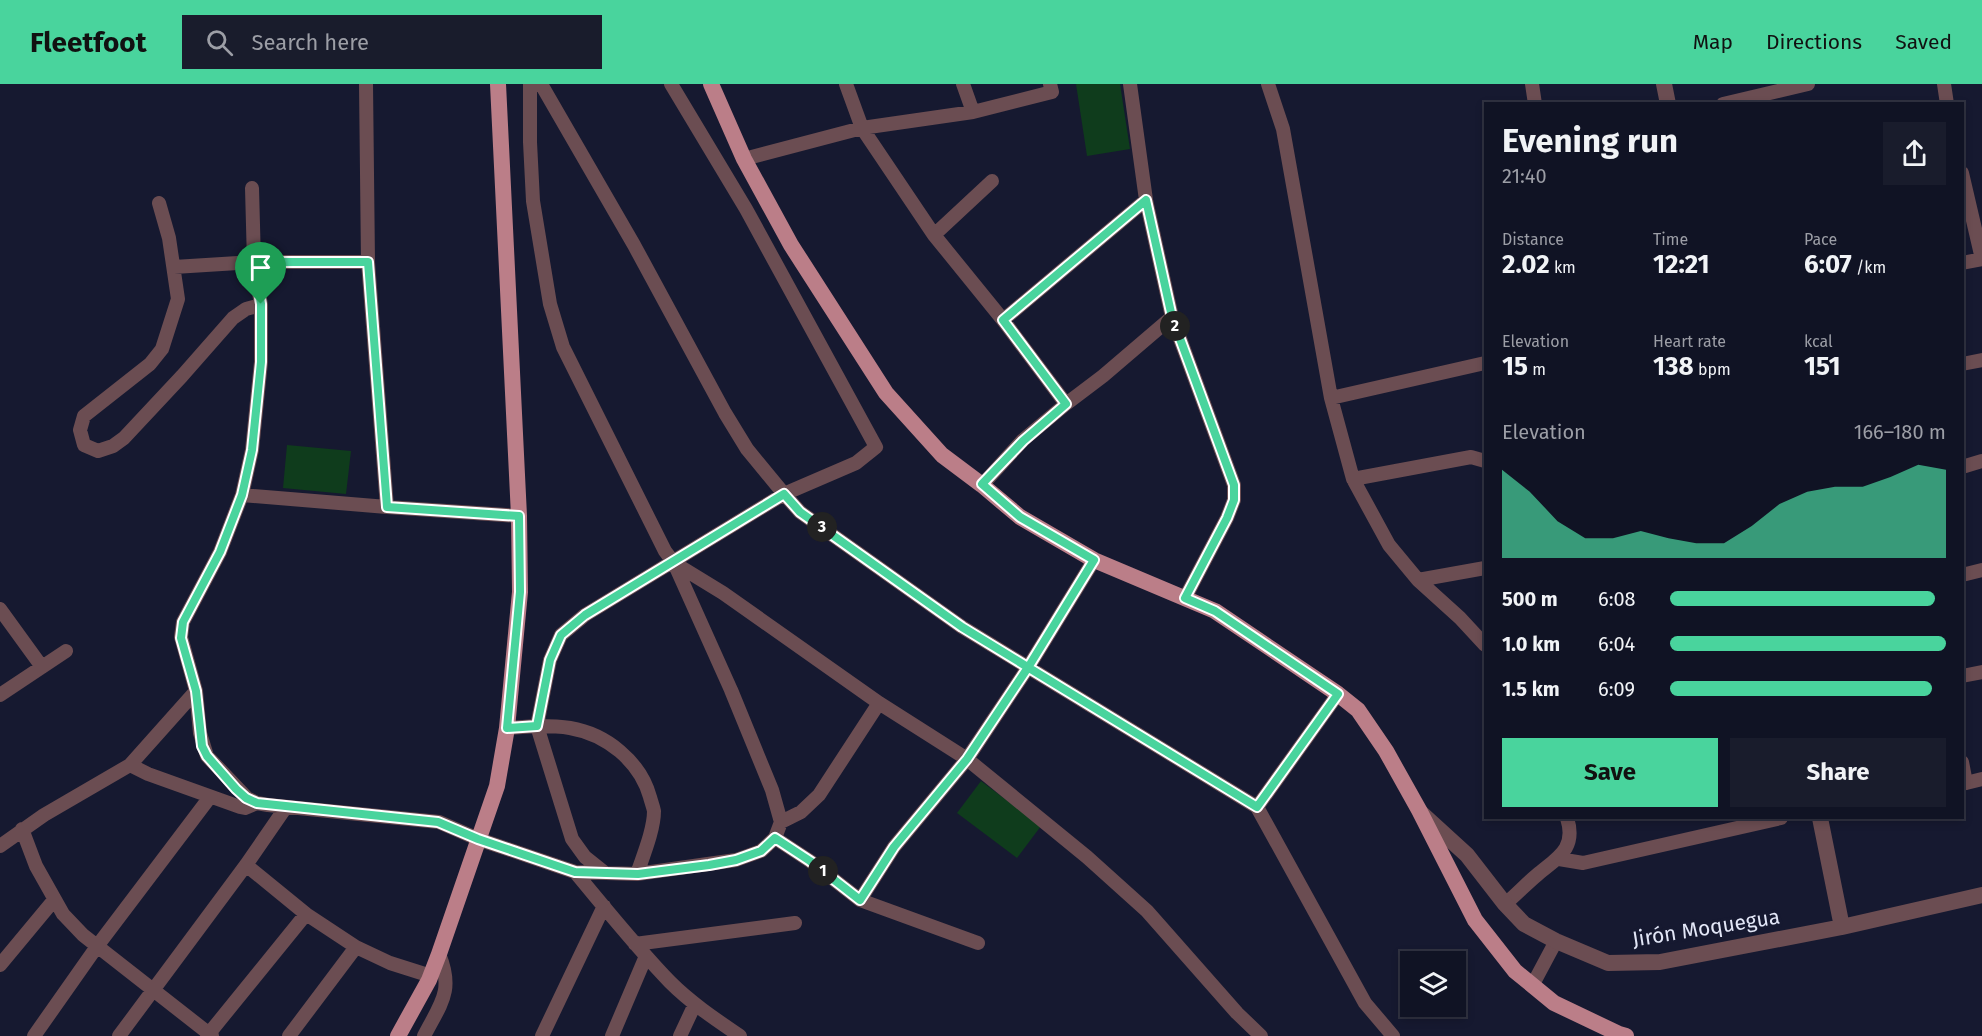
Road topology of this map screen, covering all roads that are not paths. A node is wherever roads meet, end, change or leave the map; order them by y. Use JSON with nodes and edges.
{"nodes":[{"id":1,"x":366,"y":84,"type":"edge"},
{"id":2,"x":498,"y":84,"type":"edge"},
{"id":3,"x":530,"y":84,"type":"edge"},
{"id":4,"x":541,"y":84,"type":"edge"},
{"id":5,"x":671,"y":84,"type":"edge"},
{"id":6,"x":711,"y":84,"type":"edge"},
{"id":7,"x":846,"y":84,"type":"edge"},
{"id":8,"x":963,"y":84,"type":"edge"},
{"id":9,"x":1050,"y":84,"type":"edge"},
{"id":10,"x":1130,"y":84,"type":"edge"},
{"id":11,"x":1268,"y":84,"type":"edge"},
{"id":12,"x":1532,"y":84,"type":"edge"},
{"id":13,"x":1664,"y":84,"type":"edge"},
{"id":14,"x":1808,"y":84,"type":"edge"},
{"id":15,"x":1944,"y":84,"type":"edge"},
{"id":16,"x":1535,"y":102,"type":"edge"},
{"id":17,"x":1668,"y":102,"type":"edge"},
{"id":18,"x":1732,"y":102,"type":"edge"},
{"id":19,"x":1947,"y":102,"type":"edge"},
{"id":20,"x":973,"y":112,"type":"junction"},
{"id":21,"x":862,"y":129,"type":"junction"},
{"id":22,"x":744,"y":159,"type":"junction"},
{"id":23,"x":1964,"y":176,"type":"edge"},
{"id":24,"x":992,"y":181,"type":"dead end"},
{"id":25,"x":252,"y":188,"type":"dead end"},
{"id":26,"x":1975,"y":193,"type":"edge"},
{"id":27,"x":1146,"y":200,"type":"junction"},
{"id":28,"x":159,"y":203,"type":"dead end"},
{"id":29,"x":934,"y":235,"type":"junction"},
{"id":30,"x":1982,"y":259,"type":"edge"},
{"id":31,"x":254,"y":262,"type":"junction"},
{"id":32,"x":368,"y":262,"type":"junction"},
{"id":33,"x":1964,"y":263,"type":"edge"},
{"id":34,"x":174,"y":267,"type":"junction"},
{"id":35,"x":261,"y":304,"type":"junction"},
{"id":36,"x":1172,"y":317,"type":"junction"},
{"id":37,"x":1003,"y":320,"type":"junction"},
{"id":38,"x":1982,"y":360,"type":"edge"},
{"id":39,"x":1484,"y":363,"type":"edge"},
{"id":40,"x":1964,"y":364,"type":"edge"},
{"id":41,"x":1330,"y":398,"type":"junction"},
{"id":42,"x":1066,"y":404,"type":"junction"},
{"id":43,"x":1484,"y":461,"type":"edge"},
{"id":44,"x":1982,"y":461,"type":"edge"},
{"id":45,"x":1964,"y":466,"type":"edge"},
{"id":46,"x":1353,"y":478,"type":"junction"},
{"id":47,"x":982,"y":484,"type":"junction"},
{"id":48,"x":784,"y":494,"type":"junction"},
{"id":49,"x":242,"y":495,"type":"junction"},
{"id":50,"x":387,"y":507,"type":"junction"},
{"id":51,"x":519,"y":516,"type":"junction"},
{"id":52,"x":1094,"y":560,"type":"junction"},
{"id":53,"x":674,"y":563,"type":"junction"},
{"id":54,"x":1484,"y":568,"type":"edge"},
{"id":55,"x":1982,"y":570,"type":"edge"},
{"id":56,"x":1964,"y":574,"type":"edge"},
{"id":57,"x":1418,"y":580,"type":"junction"},
{"id":58,"x":1185,"y":598,"type":"junction"},
{"id":59,"x":0,"y":609,"type":"edge"},
{"id":60,"x":1484,"y":644,"type":"edge"},
{"id":61,"x":66,"y":651,"type":"dead end"},
{"id":62,"x":1029,"y":666,"type":"junction"},
{"id":63,"x":42,"y":667,"type":"junction"},
{"id":64,"x":1982,"y":672,"type":"edge"},
{"id":65,"x":1964,"y":676,"type":"edge"},
{"id":66,"x":196,"y":691,"type":"junction"},
{"id":67,"x":1338,"y":694,"type":"junction"},
{"id":68,"x":0,"y":695,"type":"edge"},
{"id":69,"x":879,"y":703,"type":"junction"},
{"id":70,"x":537,"y":726,"type":"junction"},
{"id":71,"x":507,"y":728,"type":"junction"},
{"id":72,"x":967,"y":759,"type":"junction"},
{"id":73,"x":130,"y":765,"type":"junction"},
{"id":74,"x":1982,"y":779,"type":"edge"},
{"id":75,"x":1964,"y":783,"type":"edge"},
{"id":76,"x":210,"y":798,"type":"junction"},
{"id":77,"x":257,"y":803,"type":"junction"},
{"id":78,"x":286,"y":807,"type":"junction"},
{"id":79,"x":1257,"y":807,"type":"junction"},
{"id":80,"x":1419,"y":810,"type":"junction"},
{"id":81,"x":1566,"y":819,"type":"edge"},
{"id":82,"x":1777,"y":819,"type":"edge"},
{"id":83,"x":1820,"y":819,"type":"edge"},
{"id":84,"x":781,"y":822,"type":"junction"},
{"id":85,"x":22,"y":830,"type":"junction"},
{"id":86,"x":775,"y":838,"type":"junction"},
{"id":87,"x":478,"y":839,"type":"junction"},
{"id":88,"x":0,"y":846,"type":"edge"},
{"id":89,"x":1559,"y":859,"type":"junction"},
{"id":90,"x":246,"y":865,"type":"junction"},
{"id":91,"x":575,"y":872,"type":"junction"},
{"id":92,"x":605,"y":873,"type":"junction"},
{"id":93,"x":638,"y":874,"type":"junction"},
{"id":94,"x":1982,"y":896,"type":"edge"},
{"id":95,"x":54,"y":900,"type":"junction"},
{"id":96,"x":860,"y":900,"type":"junction"},
{"id":97,"x":1505,"y":904,"type":"junction"},
{"id":98,"x":604,"y":906,"type":"junction"},
{"id":99,"x":306,"y":914,"type":"junction"},
{"id":100,"x":795,"y":923,"type":"dead end"},
{"id":101,"x":1842,"y":927,"type":"junction"},
{"id":102,"x":1556,"y":941,"type":"junction"},
{"id":103,"x":978,"y":943,"type":"dead end"},
{"id":104,"x":635,"y":944,"type":"junction"},
{"id":105,"x":98,"y":945,"type":"junction"},
{"id":106,"x":356,"y":947,"type":"junction"},
{"id":107,"x":439,"y":954,"type":"junction"},
{"id":108,"x":646,"y":956,"type":"junction"},
{"id":109,"x":0,"y":965,"type":"edge"},
{"id":110,"x":431,"y":976,"type":"junction"},
{"id":111,"x":1532,"y":986,"type":"junction"},
{"id":112,"x":154,"y":990,"type":"junction"},
{"id":113,"x":694,"y":1004,"type":"junction"},
{"id":114,"x":209,"y":1035,"type":"edge"},
{"id":115,"x":34,"y":1036,"type":"edge"},
{"id":116,"x":119,"y":1036,"type":"edge"},
{"id":117,"x":289,"y":1036,"type":"edge"},
{"id":118,"x":398,"y":1036,"type":"edge"},
{"id":119,"x":424,"y":1036,"type":"edge"},
{"id":120,"x":542,"y":1036,"type":"edge"},
{"id":121,"x":612,"y":1036,"type":"edge"},
{"id":122,"x":680,"y":1036,"type":"edge"},
{"id":123,"x":740,"y":1036,"type":"edge"},
{"id":124,"x":1261,"y":1036,"type":"edge"},
{"id":125,"x":1393,"y":1036,"type":"edge"},
{"id":126,"x":1626,"y":1036,"type":"edge"}],
"edges":[{"from":1,"to":32,"type":"street"},
{"from":2,"to":51,"type":"main road"},
{"from":3,"to":53,"type":"street"},
{"from":4,"to":48,"type":"street"},
{"from":5,"to":48,"type":"street"},
{"from":6,"to":22,"type":"main road"},
{"from":7,"to":21,"type":"street"},
{"from":8,"to":20,"type":"street"},
{"from":9,"to":20,"type":"street"},
{"from":10,"to":27,"type":"street"},
{"from":11,"to":41,"type":"street"},
{"from":12,"to":16,"type":"street"},
{"from":13,"to":17,"type":"street"},
{"from":14,"to":18,"type":"street"},
{"from":15,"to":19,"type":"street"},
{"from":20,"to":21,"type":"street"},
{"from":21,"to":22,"type":"street"},
{"from":21,"to":29,"type":"street"},
{"from":22,"to":47,"type":"main road"},
{"from":23,"to":26,"type":"street"},
{"from":24,"to":29,"type":"street"},
{"from":25,"to":31,"type":"street"},
{"from":26,"to":30,"type":"street"},
{"from":27,"to":36,"type":"street"},
{"from":27,"to":37,"type":"street"},
{"from":28,"to":34,"type":"street"},
{"from":29,"to":37,"type":"street"},
{"from":30,"to":33,"type":"street"},
{"from":31,"to":32,"type":"street"},
{"from":31,"to":34,"type":"street"},
{"from":31,"to":35,"type":"street"},
{"from":32,"to":50,"type":"street"},
{"from":34,"to":35,"type":"street"},
{"from":35,"to":49,"type":"street"},
{"from":36,"to":42,"type":"street"},
{"from":36,"to":58,"type":"street"},
{"from":37,"to":42,"type":"street"},
{"from":38,"to":40,"type":"street"},
{"from":39,"to":41,"type":"street"},
{"from":41,"to":46,"type":"street"},
{"from":42,"to":47,"type":"street"},
{"from":43,"to":46,"type":"street"},
{"from":44,"to":45,"type":"street"},
{"from":46,"to":57,"type":"street"},
{"from":47,"to":52,"type":"main road"},
{"from":48,"to":53,"type":"street"},
{"from":48,"to":62,"type":"street"},
{"from":49,"to":50,"type":"street"},
{"from":49,"to":66,"type":"street"},
{"from":50,"to":51,"type":"street"},
{"from":51,"to":71,"type":"main road"},
{"from":52,"to":58,"type":"main road"},
{"from":52,"to":62,"type":"street"},
{"from":53,"to":69,"type":"street"},
{"from":53,"to":70,"type":"street"},
{"from":53,"to":84,"type":"street"},
{"from":54,"to":57,"type":"street"},
{"from":55,"to":56,"type":"street"},
{"from":57,"to":60,"type":"street"},
{"from":58,"to":67,"type":"main road"},
{"from":59,"to":63,"type":"street"},
{"from":61,"to":63,"type":"street"},
{"from":62,"to":72,"type":"street"},
{"from":62,"to":79,"type":"street"},
{"from":63,"to":68,"type":"street"},
{"from":64,"to":65,"type":"street"},
{"from":66,"to":73,"type":"street"},
{"from":66,"to":77,"type":"street"},
{"from":67,"to":79,"type":"street"},
{"from":67,"to":80,"type":"main road"},
{"from":69,"to":72,"type":"street"},
{"from":69,"to":84,"type":"street"},
{"from":70,"to":71,"type":"street"},
{"from":70,"to":92,"type":"street"},
{"from":70,"to":93,"type":"street"},
{"from":71,"to":87,"type":"main road"},
{"from":72,"to":96,"type":"street"},
{"from":72,"to":124,"type":"street"},
{"from":73,"to":76,"type":"street"},
{"from":73,"to":85,"type":"street"},
{"from":74,"to":75,"type":"street"},
{"from":76,"to":77,"type":"street"},
{"from":76,"to":105,"type":"street"},
{"from":77,"to":78,"type":"street"},
{"from":78,"to":87,"type":"street"},
{"from":78,"to":90,"type":"street"},
{"from":79,"to":125,"type":"street"},
{"from":80,"to":97,"type":"street","name":"Jirón Moquegua"},
{"from":80,"to":111,"type":"main road"},
{"from":81,"to":89,"type":"street"},
{"from":82,"to":89,"type":"street"},
{"from":83,"to":101,"type":"street"},
{"from":84,"to":86,"type":"street"},
{"from":85,"to":88,"type":"street"},
{"from":85,"to":95,"type":"street"},
{"from":86,"to":93,"type":"street"},
{"from":86,"to":96,"type":"street"},
{"from":87,"to":91,"type":"street"},
{"from":87,"to":107,"type":"main road"},
{"from":89,"to":97,"type":"street"},
{"from":90,"to":99,"type":"street"},
{"from":90,"to":112,"type":"street"},
{"from":91,"to":92,"type":"street"},
{"from":91,"to":98,"type":"street"},
{"from":92,"to":93,"type":"street"},
{"from":94,"to":101,"type":"street","name":"Jirón Moquegua"},
{"from":95,"to":105,"type":"street"},
{"from":95,"to":109,"type":"street"},
{"from":96,"to":103,"type":"street"},
{"from":97,"to":102,"type":"street","name":"Jirón Moquegua"},
{"from":98,"to":104,"type":"street"},
{"from":98,"to":120,"type":"street"},
{"from":99,"to":106,"type":"street"},
{"from":99,"to":114,"type":"street"},
{"from":100,"to":104,"type":"street"},
{"from":101,"to":102,"type":"street","name":"Jirón Moquegua"},
{"from":102,"to":111,"type":"street"},
{"from":104,"to":108,"type":"street"},
{"from":105,"to":112,"type":"street"},
{"from":105,"to":115,"type":"street"},
{"from":106,"to":110,"type":"street"},
{"from":106,"to":117,"type":"street"},
{"from":107,"to":110,"type":"main road"},
{"from":107,"to":119,"type":"street"},
{"from":108,"to":113,"type":"street"},
{"from":108,"to":121,"type":"street"},
{"from":110,"to":118,"type":"main road"},
{"from":111,"to":126,"type":"main road"},
{"from":112,"to":114,"type":"street"},
{"from":112,"to":116,"type":"street"},
{"from":113,"to":122,"type":"street"},
{"from":113,"to":123,"type":"street"}]}
